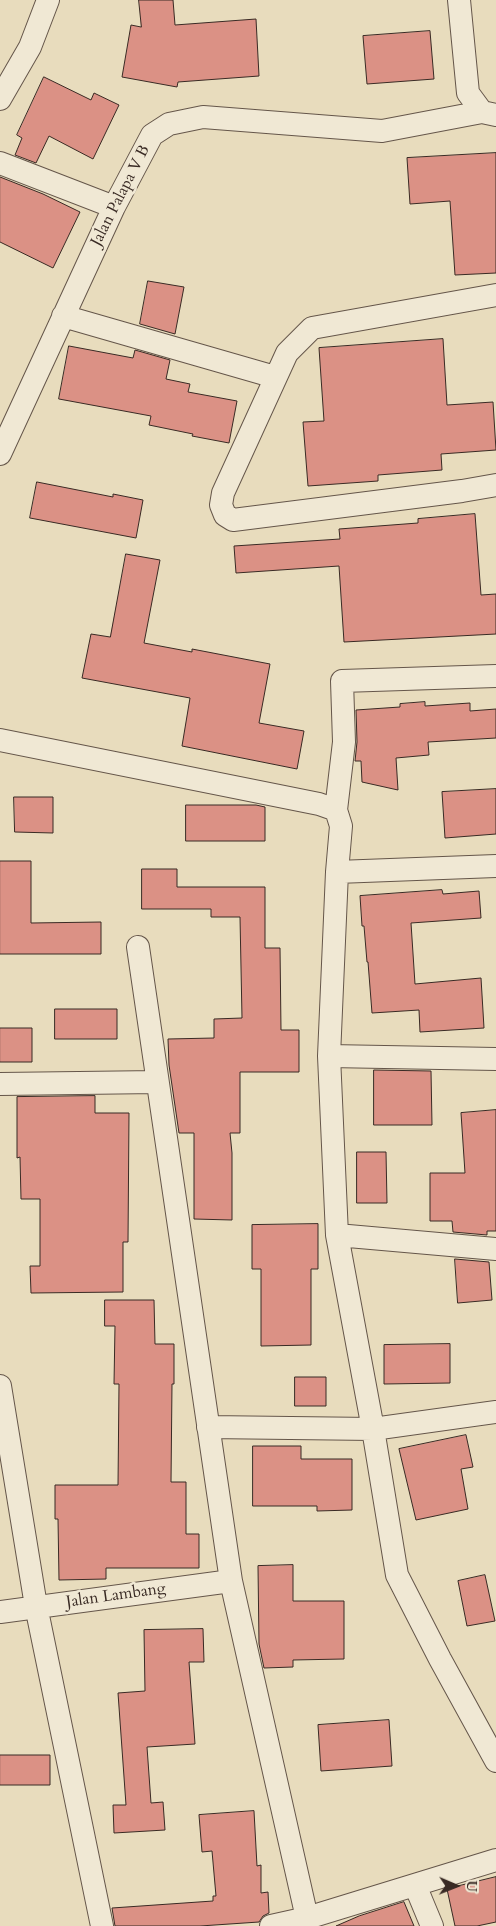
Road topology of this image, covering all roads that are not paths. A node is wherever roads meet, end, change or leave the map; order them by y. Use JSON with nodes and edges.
{"nodes":[{"id":1,"x":48,"y":0,"type":"edge"},
{"id":2,"x":459,"y":0,"type":"edge"},
{"id":3,"x":0,"y":99,"type":"edge"},
{"id":4,"x":489,"y":113,"type":"edge"},
{"id":5,"x":0,"y":163,"type":"edge"},
{"id":6,"x":114,"y":207,"type":"junction"},
{"id":7,"x":496,"y":295,"type":"edge"},
{"id":8,"x":63,"y":316,"type":"junction"},
{"id":9,"x":275,"y":377,"type":"junction"},
{"id":10,"x":0,"y":454,"type":"edge"},
{"id":11,"x":496,"y":484,"type":"edge"},
{"id":12,"x":496,"y":676,"type":"edge"},
{"id":13,"x":0,"y":740,"type":"edge"},
{"id":14,"x":336,"y":810,"type":"junction"},
{"id":15,"x":496,"y":866,"type":"edge"},
{"id":16,"x":337,"y":872,"type":"junction"},
{"id":17,"x":138,"y":947,"type":"dead end"},
{"id":18,"x":329,"y":1056,"type":"junction"},
{"id":19,"x":496,"y":1059,"type":"edge"},
{"id":20,"x":157,"y":1082,"type":"junction"},
{"id":21,"x":0,"y":1084,"type":"edge"},
{"id":22,"x":337,"y":1235,"type":"junction"},
{"id":23,"x":496,"y":1249,"type":"edge"},
{"id":24,"x":0,"y":1386,"type":"edge"},
{"id":25,"x":496,"y":1412,"type":"edge"},
{"id":26,"x":208,"y":1427,"type":"junction"},
{"id":27,"x":373,"y":1429,"type":"junction"},
{"id":28,"x":231,"y":1581,"type":"junction"},
{"id":29,"x":36,"y":1606,"type":"junction"},
{"id":30,"x":0,"y":1612,"type":"edge"},
{"id":31,"x":496,"y":1761,"type":"edge"},
{"id":32,"x":496,"y":1860,"type":"edge"},
{"id":33,"x":415,"y":1885,"type":"junction"},
{"id":34,"x":306,"y":1918,"type":"junction"},
{"id":35,"x":102,"y":1926,"type":"edge"},
{"id":36,"x":271,"y":1926,"type":"edge"},
{"id":37,"x":432,"y":1926,"type":"edge"}],
"edges":[{"from":1,"to":3,"type":"street"},
{"from":2,"to":4,"type":"street"},
{"from":4,"to":6,"type":"street","name":"Jalan Palapa V B"},
{"from":5,"to":6,"type":"street"},
{"from":6,"to":8,"type":"street","name":"Jalan Palapa V B"},
{"from":7,"to":9,"type":"street"},
{"from":8,"to":9,"type":"street"},
{"from":8,"to":10,"type":"street","name":"Jalan Palapa V B"},
{"from":9,"to":11,"type":"street"},
{"from":12,"to":14,"type":"street"},
{"from":13,"to":14,"type":"street"},
{"from":14,"to":16,"type":"street"},
{"from":15,"to":16,"type":"street"},
{"from":16,"to":18,"type":"street"},
{"from":17,"to":20,"type":"street"},
{"from":18,"to":19,"type":"street"},
{"from":18,"to":22,"type":"street"},
{"from":20,"to":21,"type":"street"},
{"from":20,"to":26,"type":"street"},
{"from":22,"to":23,"type":"street"},
{"from":22,"to":27,"type":"street"},
{"from":24,"to":29,"type":"street"},
{"from":25,"to":27,"type":"street"},
{"from":26,"to":27,"type":"street"},
{"from":26,"to":28,"type":"street"},
{"from":27,"to":31,"type":"street"},
{"from":28,"to":29,"type":"street","name":"Jalan Lambang"},
{"from":28,"to":34,"type":"street"},
{"from":29,"to":30,"type":"street","name":"Jalan Lambang"},
{"from":29,"to":35,"type":"street"},
{"from":32,"to":33,"type":"street"},
{"from":33,"to":34,"type":"street"},
{"from":33,"to":37,"type":"street"},
{"from":34,"to":36,"type":"street"}]}
